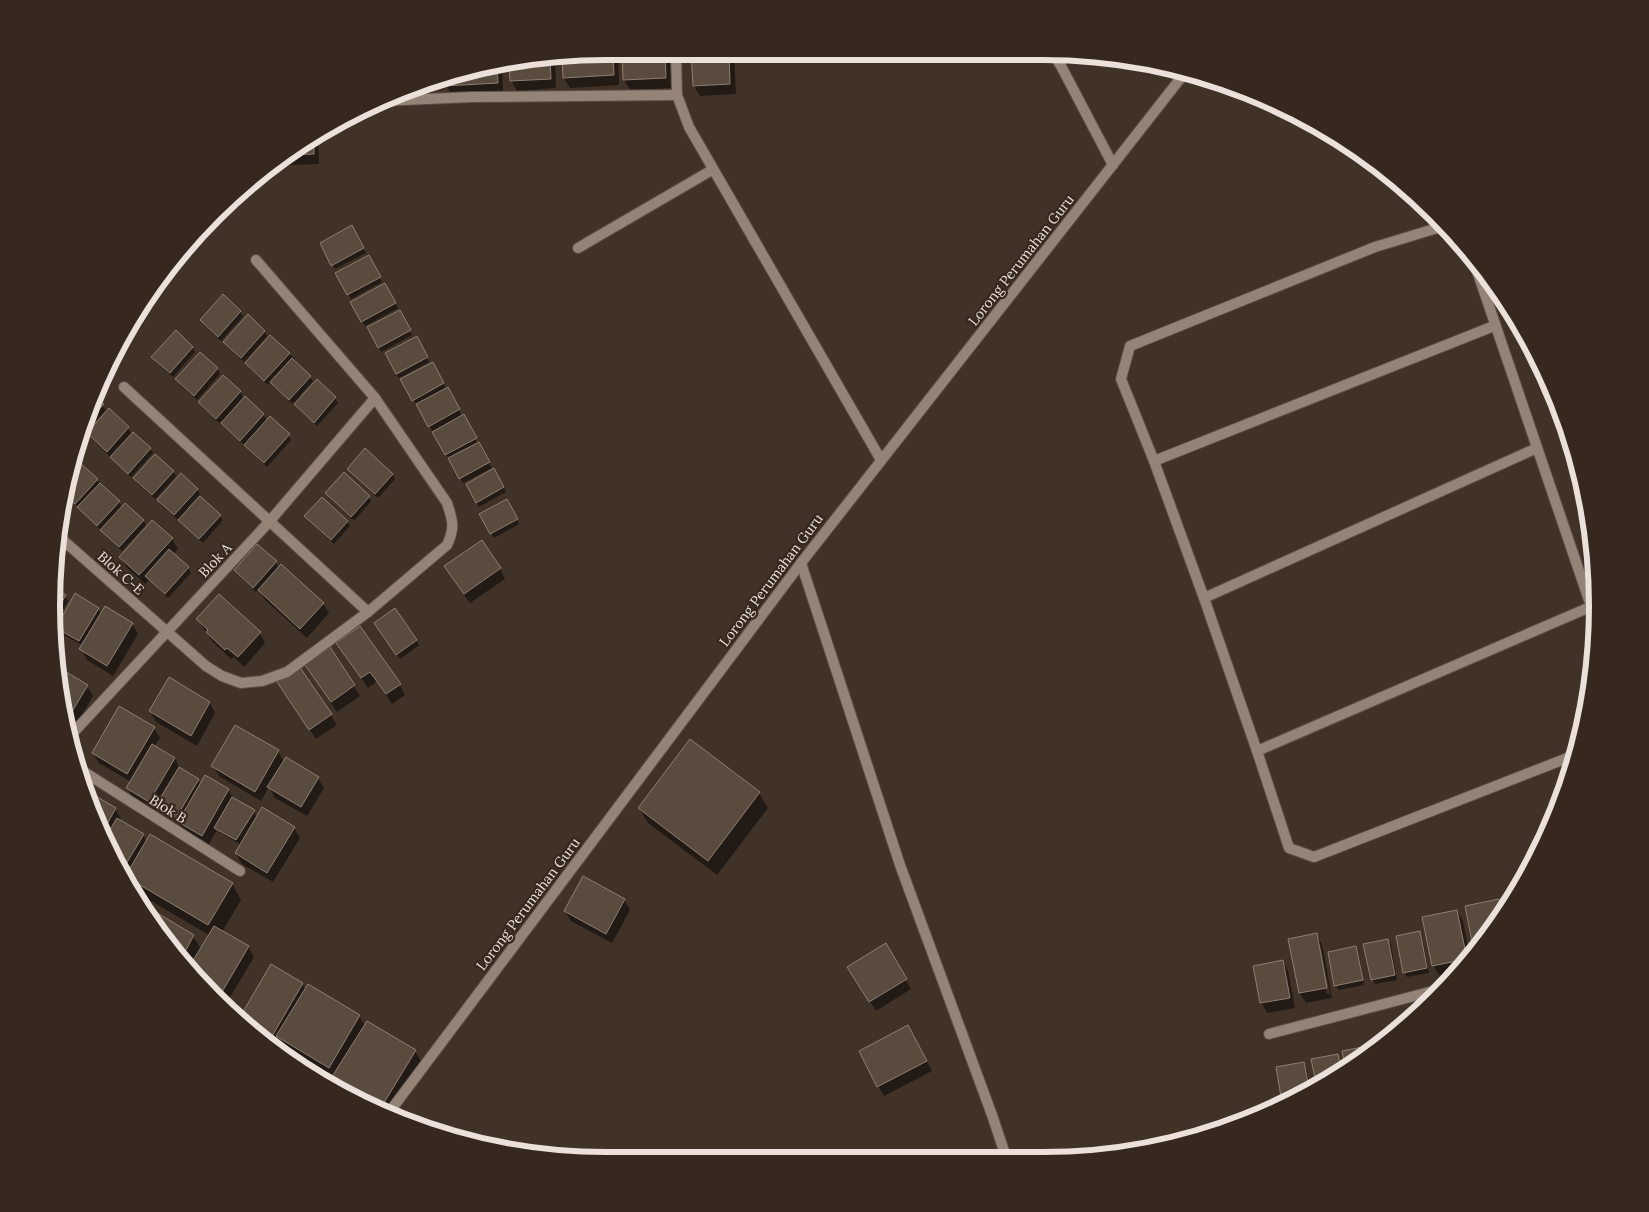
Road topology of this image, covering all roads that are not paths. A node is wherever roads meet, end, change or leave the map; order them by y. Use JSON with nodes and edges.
{"nodes":[{"id":1,"x":676,"y":60,"type":"edge"},
{"id":2,"x":1057,"y":60,"type":"edge"},
{"id":3,"x":1060,"y":60,"type":"edge"},
{"id":4,"x":1061,"y":66,"type":"junction"},
{"id":5,"x":1181,"y":78,"type":"edge"},
{"id":6,"x":677,"y":95,"type":"junction"},
{"id":7,"x":402,"y":100,"type":"edge"},
{"id":8,"x":1113,"y":165,"type":"junction"},
{"id":9,"x":712,"y":170,"type":"junction"},
{"id":10,"x":1437,"y":228,"type":"edge"},
{"id":11,"x":578,"y":248,"type":"dead end"},
{"id":12,"x":256,"y":260,"type":"dead end"},
{"id":13,"x":1479,"y":278,"type":"edge"},
{"id":14,"x":1494,"y":326,"type":"junction"},
{"id":15,"x":124,"y":386,"type":"dead end"},
{"id":16,"x":375,"y":398,"type":"junction"},
{"id":17,"x":1537,"y":448,"type":"junction"},
{"id":18,"x":881,"y":460,"type":"junction"},
{"id":19,"x":1154,"y":461,"type":"junction"},
{"id":20,"x":269,"y":522,"type":"junction"},
{"id":21,"x":64,"y":541,"type":"edge"},
{"id":22,"x":800,"y":563,"type":"junction"},
{"id":23,"x":1204,"y":598,"type":"junction"},
{"id":24,"x":1589,"y":604,"type":"edge"},
{"id":25,"x":1589,"y":607,"type":"edge"},
{"id":26,"x":368,"y":612,"type":"junction"},
{"id":27,"x":167,"y":632,"type":"junction"},
{"id":28,"x":75,"y":731,"type":"edge"},
{"id":29,"x":1258,"y":751,"type":"junction"},
{"id":30,"x":1567,"y":758,"type":"edge"},
{"id":31,"x":87,"y":774,"type":"edge"},
{"id":32,"x":240,"y":871,"type":"dead end"},
{"id":33,"x":1429,"y":992,"type":"edge"},
{"id":34,"x":1269,"y":1034,"type":"dead end"},
{"id":35,"x":392,"y":1108,"type":"edge"},
{"id":36,"x":1004,"y":1152,"type":"edge"}],
"edges":[{"from":1,"to":6,"type":"street"},
{"from":2,"to":4,"type":"street"},
{"from":3,"to":4,"type":"street"},
{"from":4,"to":8,"type":"street"},
{"from":5,"to":8,"type":"street","name":"Lorong Perumahan Guru"},
{"from":6,"to":7,"type":"street"},
{"from":6,"to":9,"type":"street"},
{"from":8,"to":18,"type":"street","name":"Lorong Perumahan Guru"},
{"from":9,"to":11,"type":"street"},
{"from":9,"to":18,"type":"street"},
{"from":10,"to":19,"type":"street"},
{"from":12,"to":16,"type":"street","name":"Blok C-E"},
{"from":13,"to":14,"type":"street"},
{"from":14,"to":17,"type":"street"},
{"from":14,"to":19,"type":"street"},
{"from":15,"to":20,"type":"street"},
{"from":16,"to":20,"type":"street","name":"Blok A"},
{"from":16,"to":26,"type":"street","name":"Blok C-E"},
{"from":17,"to":23,"type":"street"},
{"from":17,"to":24,"type":"street"},
{"from":18,"to":22,"type":"street","name":"Lorong Perumahan Guru"},
{"from":19,"to":23,"type":"street"},
{"from":20,"to":26,"type":"street"},
{"from":20,"to":27,"type":"street","name":"Blok A"},
{"from":21,"to":27,"type":"street","name":"Blok C-E"},
{"from":22,"to":35,"type":"street","name":"Lorong Perumahan Guru"},
{"from":22,"to":36,"type":"street"},
{"from":23,"to":29,"type":"street"},
{"from":25,"to":29,"type":"street"},
{"from":26,"to":27,"type":"street","name":"Blok C-E"},
{"from":27,"to":28,"type":"street","name":"Blok A"},
{"from":29,"to":30,"type":"street"},
{"from":31,"to":32,"type":"street","name":"Blok B"},
{"from":33,"to":34,"type":"street"}]}
